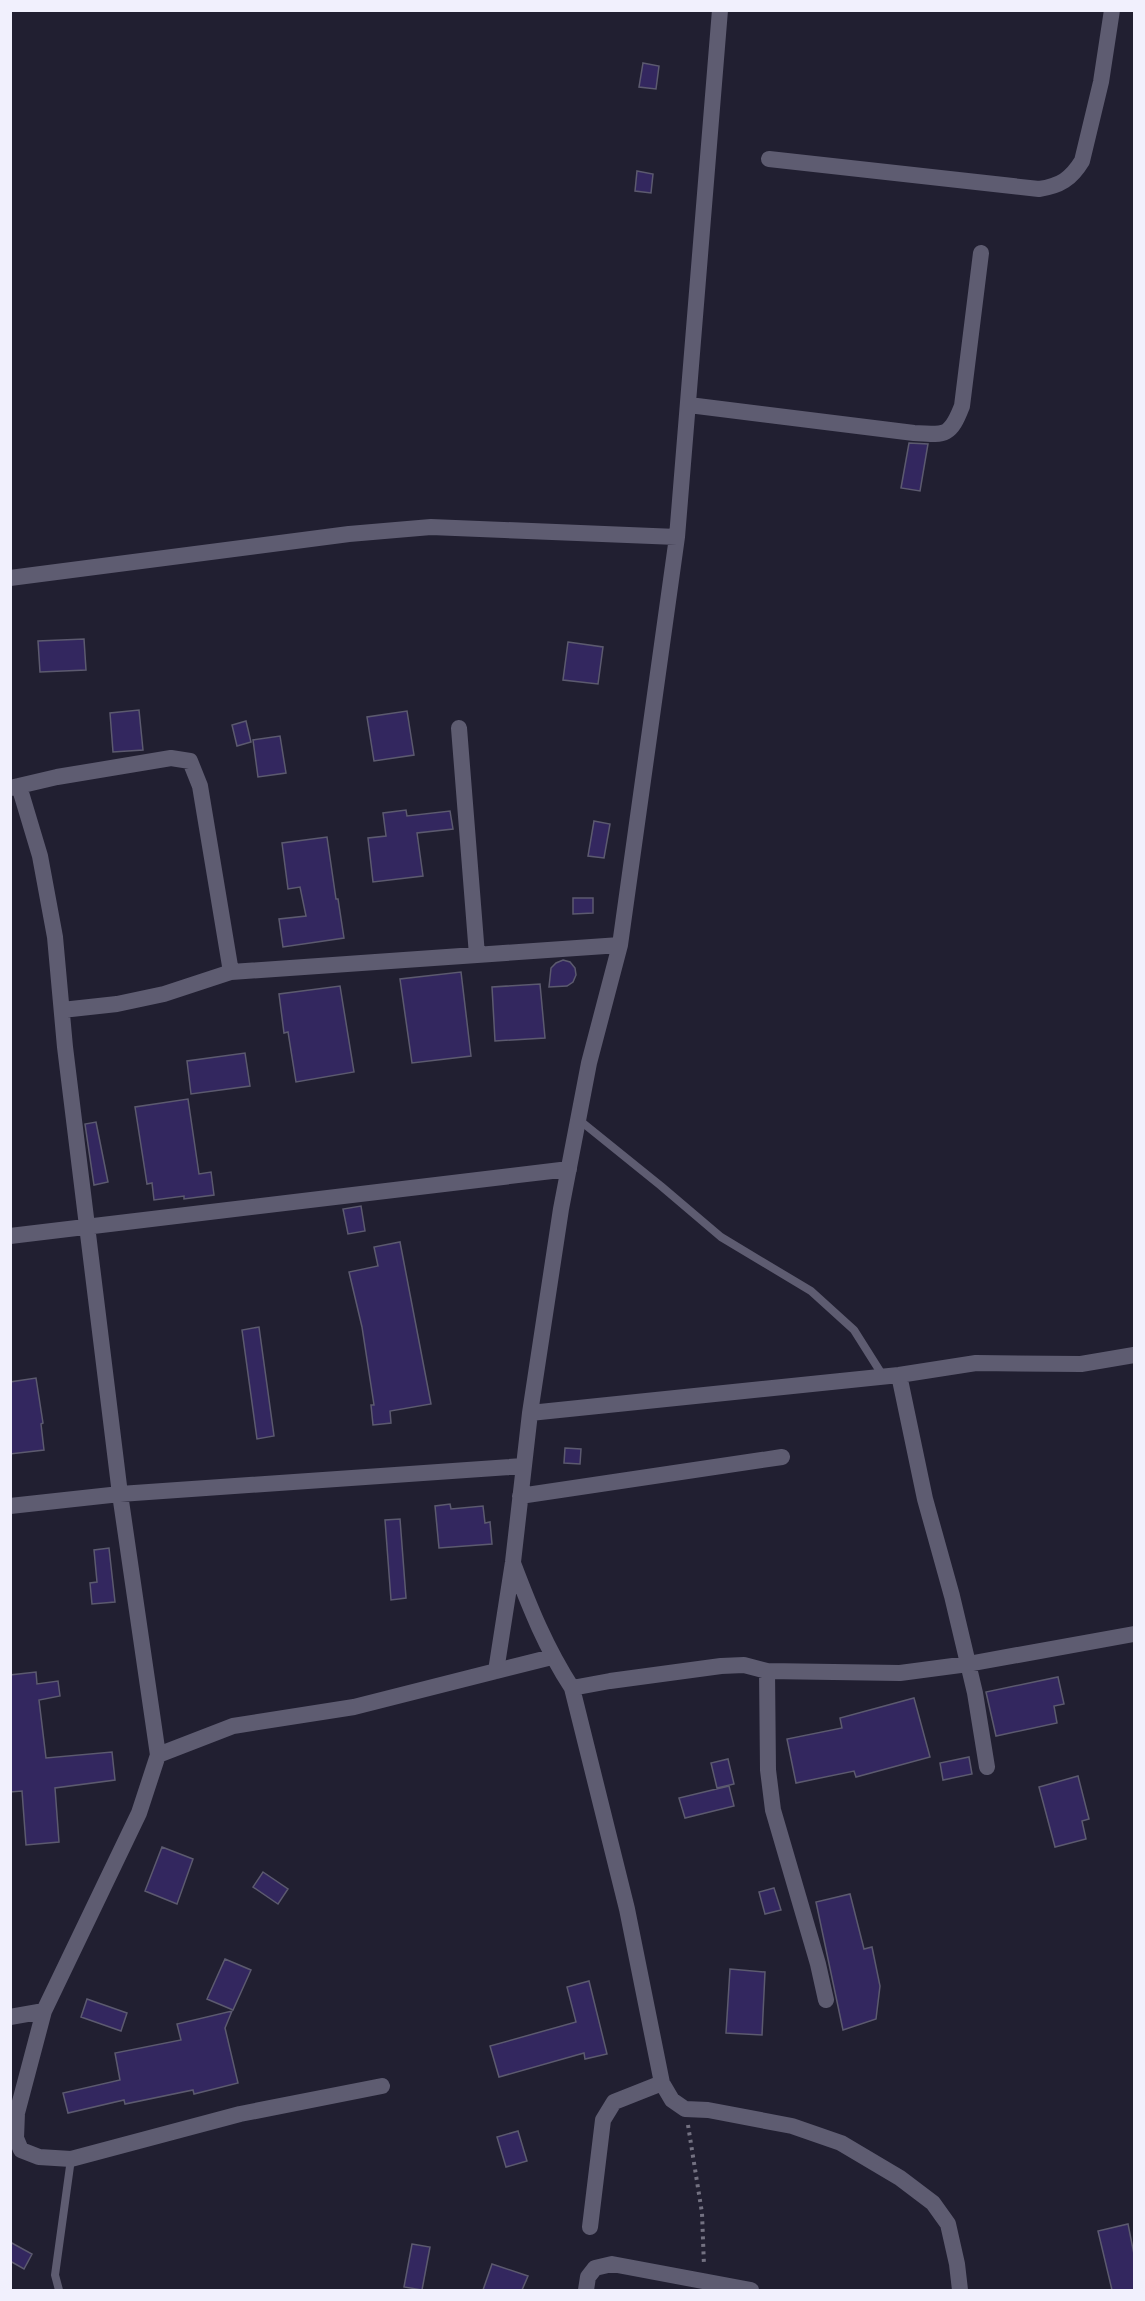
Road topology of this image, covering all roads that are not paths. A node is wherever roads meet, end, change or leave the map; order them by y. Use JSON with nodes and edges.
{"nodes":[{"id":1,"x":720,"y":10,"type":"edge"},
{"id":2,"x":1112,"y":10,"type":"edge"},
{"id":3,"x":769,"y":159,"type":"dead end"},
{"id":4,"x":981,"y":253,"type":"dead end"},
{"id":5,"x":689,"y":405,"type":"junction"},
{"id":6,"x":677,"y":537,"type":"junction"},
{"id":7,"x":10,"y":578,"type":"edge"},
{"id":8,"x":459,"y":728,"type":"dead end"},
{"id":9,"x":15,"y":787,"type":"edge"},
{"id":10,"x":620,"y":945,"type":"junction"},
{"id":11,"x":477,"y":955,"type":"junction"},
{"id":12,"x":231,"y":972,"type":"junction"},
{"id":13,"x":62,"y":1010,"type":"junction"},
{"id":14,"x":578,"y":1119,"type":"junction"},
{"id":15,"x":568,"y":1169,"type":"junction"},
{"id":16,"x":87,"y":1226,"type":"junction"},
{"id":17,"x":10,"y":1236,"type":"edge"},
{"id":18,"x":1134,"y":1356,"type":"edge"},
{"id":19,"x":891,"y":1376,"type":"junction"},
{"id":20,"x":530,"y":1413,"type":"junction"},
{"id":21,"x":782,"y":1457,"type":"dead end"},
{"id":22,"x":523,"y":1466,"type":"junction"},
{"id":23,"x":120,"y":1494,"type":"junction"},
{"id":24,"x":520,"y":1496,"type":"junction"},
{"id":25,"x":10,"y":1506,"type":"edge"},
{"id":26,"x":513,"y":1563,"type":"junction"},
{"id":27,"x":1134,"y":1634,"type":"edge"},
{"id":28,"x":552,"y":1657,"type":"junction"},
{"id":29,"x":968,"y":1664,"type":"junction"},
{"id":30,"x":496,"y":1671,"type":"junction"},
{"id":31,"x":767,"y":1671,"type":"junction"},
{"id":32,"x":572,"y":1688,"type":"junction"},
{"id":33,"x":158,"y":1755,"type":"junction"},
{"id":34,"x":987,"y":1767,"type":"dead end"},
{"id":35,"x":826,"y":2000,"type":"dead end"},
{"id":36,"x":44,"y":2011,"type":"junction"},
{"id":37,"x":10,"y":2017,"type":"edge"},
{"id":38,"x":662,"y":2083,"type":"junction"},
{"id":39,"x":382,"y":2086,"type":"dead end"},
{"id":40,"x":71,"y":2159,"type":"junction"},
{"id":41,"x":590,"y":2227,"type":"dead end"},
{"id":42,"x":58,"y":2290,"type":"edge"},
{"id":43,"x":586,"y":2290,"type":"edge"},
{"id":44,"x":751,"y":2290,"type":"edge"},
{"id":45,"x":960,"y":2290,"type":"edge"}],
"edges":[{"from":1,"to":5,"type":"street"},
{"from":2,"to":3,"type":"street"},
{"from":4,"to":5,"type":"street"},
{"from":5,"to":6,"type":"street"},
{"from":6,"to":7,"type":"street"},
{"from":6,"to":10,"type":"street"},
{"from":8,"to":11,"type":"street"},
{"from":9,"to":12,"type":"street"},
{"from":9,"to":13,"type":"street"},
{"from":10,"to":11,"type":"street"},
{"from":10,"to":14,"type":"street"},
{"from":11,"to":12,"type":"street"},
{"from":12,"to":13,"type":"street"},
{"from":13,"to":16,"type":"street"},
{"from":14,"to":15,"type":"street"},
{"from":14,"to":19,"type":"lane"},
{"from":15,"to":16,"type":"street"},
{"from":15,"to":20,"type":"street"},
{"from":16,"to":17,"type":"street"},
{"from":16,"to":23,"type":"street"},
{"from":18,"to":19,"type":"street"},
{"from":19,"to":20,"type":"street"},
{"from":19,"to":29,"type":"street"},
{"from":20,"to":22,"type":"street"},
{"from":21,"to":24,"type":"street"},
{"from":22,"to":23,"type":"street"},
{"from":22,"to":24,"type":"street"},
{"from":23,"to":25,"type":"street"},
{"from":23,"to":33,"type":"street"},
{"from":24,"to":26,"type":"street"},
{"from":26,"to":28,"type":"street"},
{"from":26,"to":30,"type":"street"},
{"from":27,"to":29,"type":"street"},
{"from":28,"to":30,"type":"street"},
{"from":28,"to":32,"type":"street"},
{"from":29,"to":31,"type":"street"},
{"from":29,"to":34,"type":"street"},
{"from":30,"to":33,"type":"street"},
{"from":31,"to":32,"type":"street"},
{"from":31,"to":35,"type":"street"},
{"from":32,"to":38,"type":"street"},
{"from":33,"to":36,"type":"street"},
{"from":36,"to":37,"type":"street"},
{"from":36,"to":40,"type":"street"},
{"from":38,"to":41,"type":"street"},
{"from":38,"to":45,"type":"street"},
{"from":39,"to":40,"type":"street"},
{"from":40,"to":42,"type":"lane"},
{"from":43,"to":44,"type":"street"}]}
